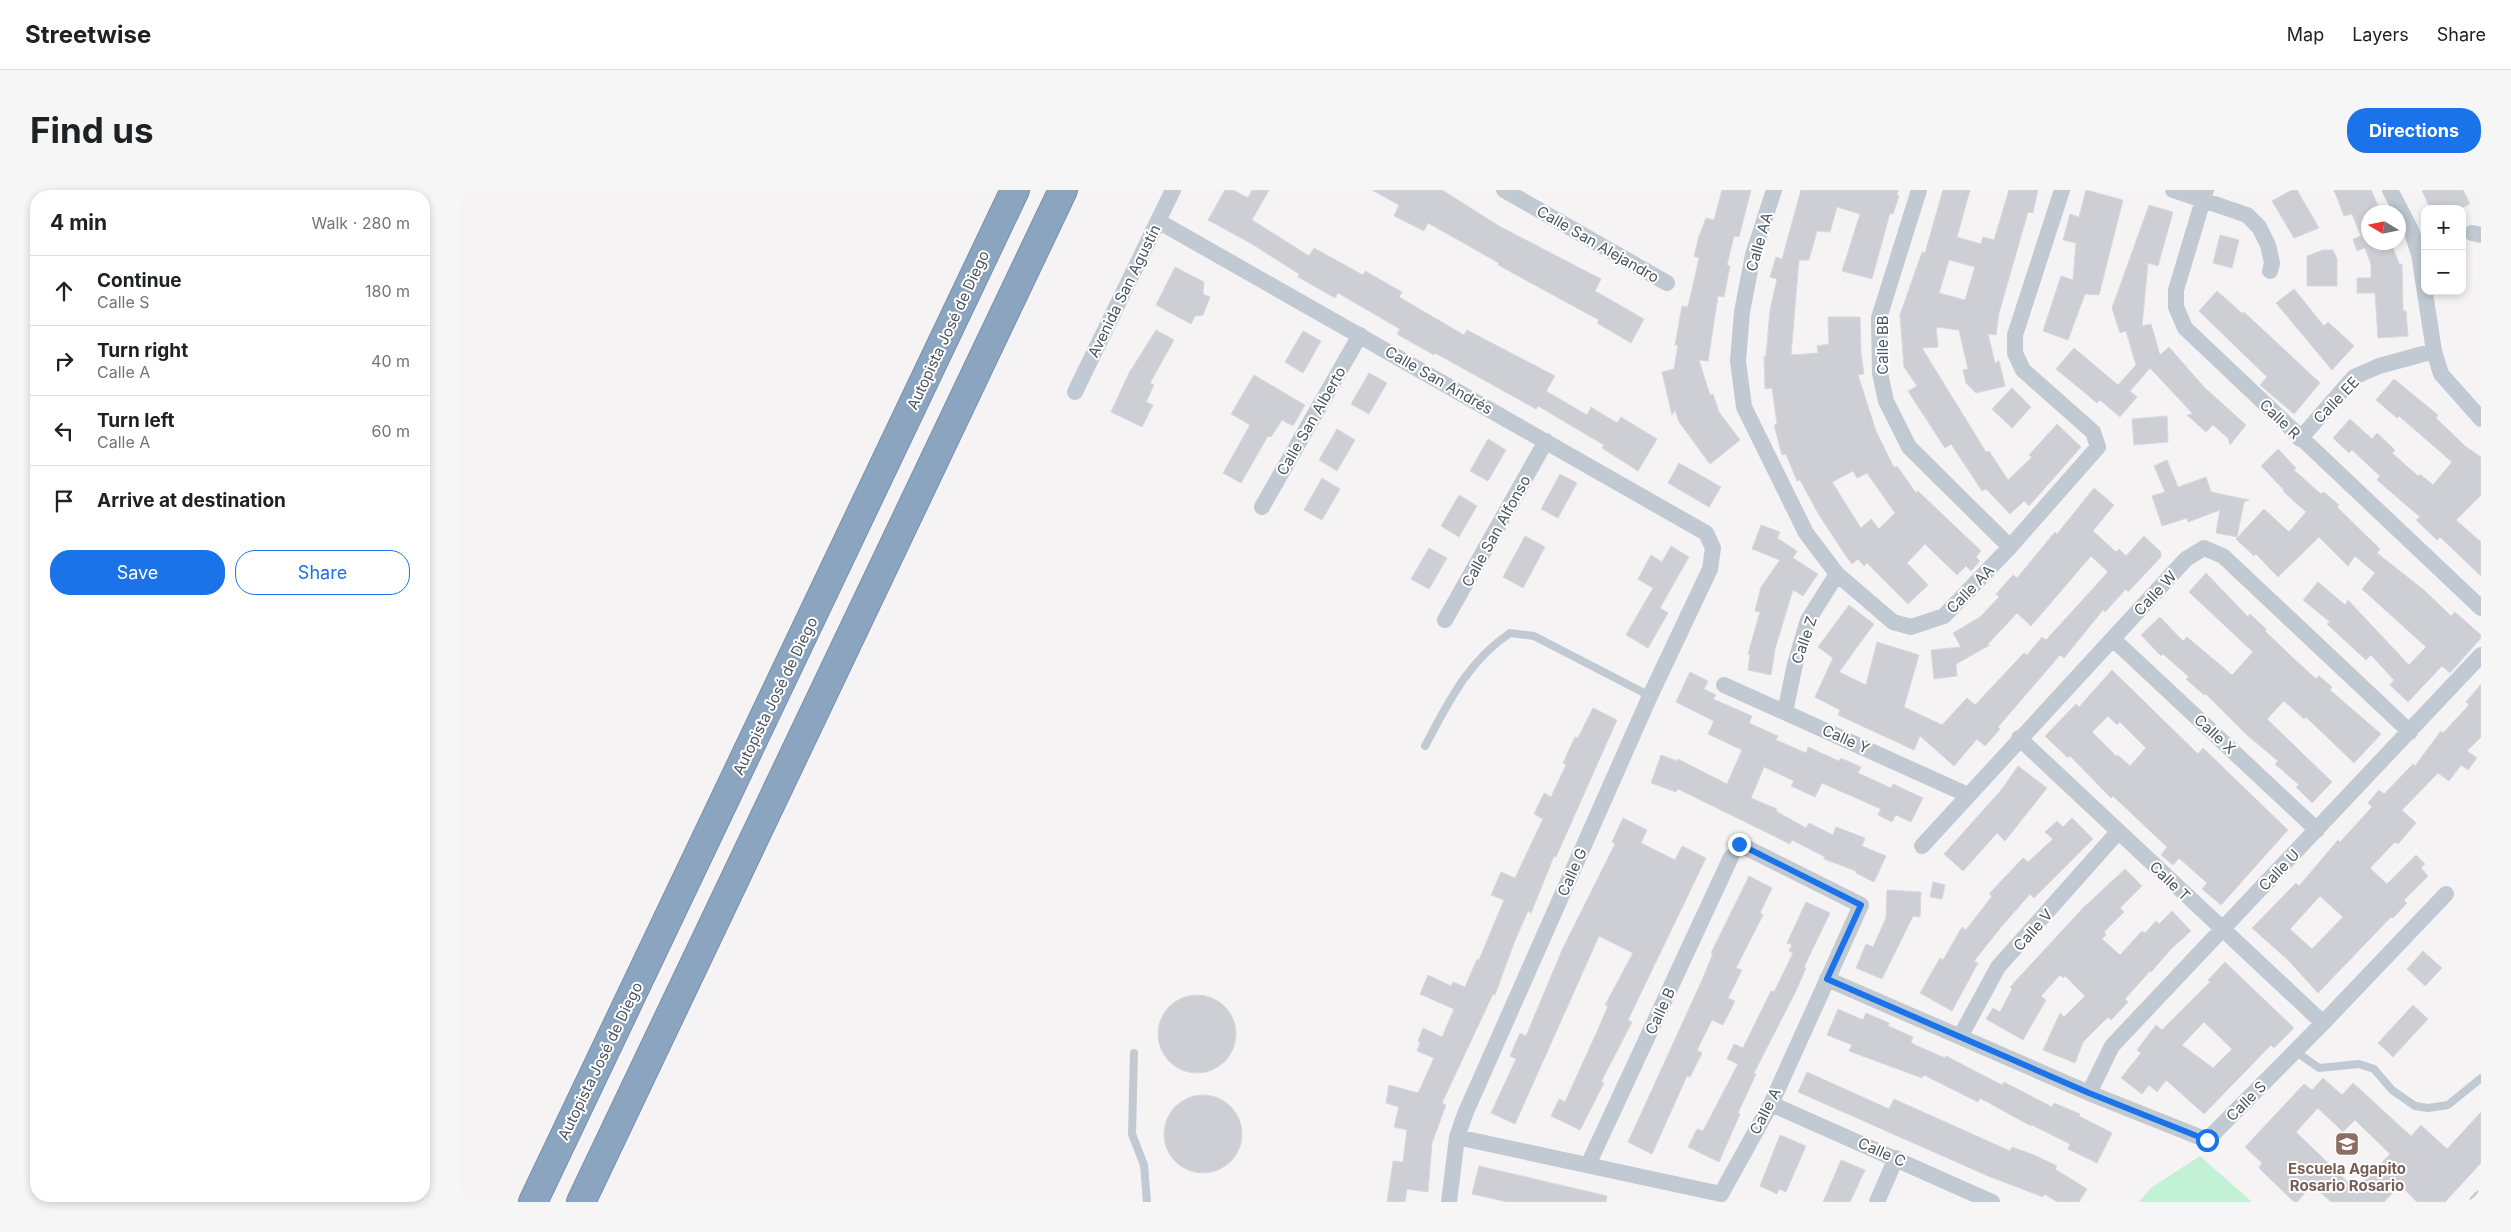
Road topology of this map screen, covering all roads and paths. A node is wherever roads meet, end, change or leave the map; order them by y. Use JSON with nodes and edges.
{"nodes":[{"id":1,"x":1015,"y":190,"type":"edge"},
{"id":2,"x":1063,"y":190,"type":"edge"},
{"id":3,"x":1173,"y":190,"type":"edge"},
{"id":4,"x":1504,"y":190,"type":"edge"},
{"id":5,"x":1774,"y":190,"type":"edge"},
{"id":6,"x":1919,"y":190,"type":"edge"},
{"id":7,"x":2062,"y":190,"type":"edge"},
{"id":8,"x":2173,"y":190,"type":"edge"},
{"id":9,"x":2390,"y":190,"type":"edge"},
{"id":10,"x":2204,"y":195,"type":"edge"},
{"id":11,"x":1158,"y":221,"type":"junction"},
{"id":12,"x":2270,"y":271,"type":"dead end"},
{"id":13,"x":1667,"y":283,"type":"dead end"},
{"id":14,"x":1360,"y":335,"type":"junction"},
{"id":15,"x":2434,"y":351,"type":"junction"},
{"id":16,"x":1075,"y":392,"type":"dead end"},
{"id":17,"x":2481,"y":419,"type":"edge"},
{"id":18,"x":2300,"y":439,"type":"junction"},
{"id":19,"x":1546,"y":441,"type":"junction"},
{"id":20,"x":1262,"y":508,"type":"dead end"},
{"id":21,"x":2010,"y":547,"type":"junction"},
{"id":22,"x":1713,"y":548,"type":"joint"},
{"id":23,"x":1837,"y":574,"type":"junction"},
{"id":24,"x":2481,"y":608,"type":"edge"},
{"id":25,"x":1445,"y":620,"type":"dead end"},
{"id":26,"x":2113,"y":639,"type":"junction"},
{"id":27,"x":2481,"y":655,"type":"edge"},
{"id":28,"x":1724,"y":685,"type":"dead end"},
{"id":29,"x":1650,"y":696,"type":"junction"},
{"id":30,"x":1785,"y":712,"type":"junction"},
{"id":31,"x":2410,"y":732,"type":"junction"},
{"id":32,"x":2019,"y":738,"type":"junction"},
{"id":33,"x":1425,"y":746,"type":"dead end"},
{"id":34,"x":1968,"y":795,"type":"junction"},
{"id":35,"x":2317,"y":830,"type":"junction"},
{"id":36,"x":2118,"y":832,"type":"junction"},
{"id":37,"x":1922,"y":846,"type":"dead end"},
{"id":38,"x":1735,"y":851,"type":"joint"},
{"id":39,"x":2446,"y":894,"type":"dead end"},
{"id":40,"x":2222,"y":930,"type":"junction"},
{"id":41,"x":1827,"y":979,"type":"junction"},
{"id":42,"x":2323,"y":1023,"type":"junction"},
{"id":43,"x":1960,"y":1037,"type":"junction"},
{"id":44,"x":2295,"y":1051,"type":"junction"},
{"id":45,"x":1134,"y":1053,"type":"dead end"},
{"id":46,"x":2481,"y":1078,"type":"edge"},
{"id":47,"x":2089,"y":1093,"type":"junction"},
{"id":48,"x":1771,"y":1104,"type":"junction"},
{"id":49,"x":1457,"y":1137,"type":"junction"},
{"id":50,"x":1896,"y":1158,"type":"junction"},
{"id":51,"x":1588,"y":1165,"type":"junction"},
{"id":52,"x":2481,"y":1198,"type":"edge"},
{"id":53,"x":534,"y":1202,"type":"edge"},
{"id":54,"x":581,"y":1202,"type":"edge"},
{"id":55,"x":1147,"y":1202,"type":"edge"},
{"id":56,"x":1449,"y":1202,"type":"edge"},
{"id":57,"x":1877,"y":1202,"type":"edge"},
{"id":58,"x":1992,"y":1202,"type":"edge"},
{"id":59,"x":2477,"y":1202,"type":"edge"}],
"edges":[{"from":1,"to":53,"type":"highway","name":"Autopista José de Diego"},
{"from":2,"to":54,"type":"highway"},
{"from":3,"to":11,"type":"street","name":"Avenida San Agustín"},
{"from":4,"to":13,"type":"street","name":"Calle San Alejandro"},
{"from":5,"to":23,"type":"street","name":"Calle AA"},
{"from":6,"to":21,"type":"street","name":"Calle BB"},
{"from":7,"to":21,"type":"street","name":"Calle AA"},
{"from":8,"to":10,"type":"street"},
{"from":9,"to":15,"type":"street"},
{"from":10,"to":12,"type":"street"},
{"from":10,"to":18,"type":"street","name":"Calle R"},
{"from":11,"to":14,"type":"street","name":"Calle San Andrés"},
{"from":11,"to":16,"type":"street","name":"Avenida San Agustín"},
{"from":14,"to":19,"type":"street","name":"Calle San Andrés"},
{"from":14,"to":20,"type":"street","name":"Calle San Alberto"},
{"from":15,"to":17,"type":"street"},
{"from":15,"to":18,"type":"street","name":"Calle EE"},
{"from":18,"to":24,"type":"street","name":"Calle R"},
{"from":19,"to":22,"type":"street","name":"Calle San Andrés"},
{"from":19,"to":25,"type":"street","name":"Calle San Alfonso"},
{"from":21,"to":23,"type":"street","name":"Calle AA"},
{"from":22,"to":29,"type":"street","name":"Calle G"},
{"from":23,"to":30,"type":"street","name":"Calle Z"},
{"from":26,"to":31,"type":"street","name":"Calle W"},
{"from":26,"to":32,"type":"street","name":"Calle W"},
{"from":26,"to":35,"type":"street","name":"Calle X"},
{"from":27,"to":31,"type":"street","name":"Calle U"},
{"from":28,"to":30,"type":"street","name":"Calle Y"},
{"from":29,"to":33,"type":"lane"},
{"from":29,"to":49,"type":"street","name":"Calle G"},
{"from":30,"to":34,"type":"street","name":"Calle Y"},
{"from":31,"to":35,"type":"street","name":"Calle U"},
{"from":32,"to":34,"type":"street","name":"Calle W"},
{"from":32,"to":36,"type":"street","name":"Calle T"},
{"from":34,"to":37,"type":"street","name":"Calle W"},
{"from":35,"to":40,"type":"street","name":"Calle U"},
{"from":36,"to":40,"type":"street","name":"Calle T"},
{"from":36,"to":43,"type":"street","name":"Calle V"},
{"from":38,"to":41,"type":"street","name":"Calle A"},
{"from":38,"to":51,"type":"street","name":"Calle B"},
{"from":39,"to":42,"type":"street","name":"Calle S"},
{"from":40,"to":42,"type":"street","name":"Calle T"},
{"from":40,"to":47,"type":"street","name":"Calle U"},
{"from":41,"to":43,"type":"street","name":"Calle S"},
{"from":41,"to":48,"type":"street","name":"Calle A"},
{"from":42,"to":44,"type":"street","name":"Calle S"},
{"from":43,"to":47,"type":"street","name":"Calle S"},
{"from":44,"to":46,"type":"lane"},
{"from":44,"to":47,"type":"street","name":"Calle S"},
{"from":45,"to":55,"type":"lane"},
{"from":48,"to":50,"type":"street","name":"Calle C"},
{"from":48,"to":51,"type":"street","name":"Calle A"},
{"from":49,"to":51,"type":"street","name":"Calle A"},
{"from":49,"to":56,"type":"street","name":"Calle G"},
{"from":50,"to":57,"type":"street"},
{"from":50,"to":58,"type":"street","name":"Calle C"},
{"from":52,"to":59,"type":"street"}]}
